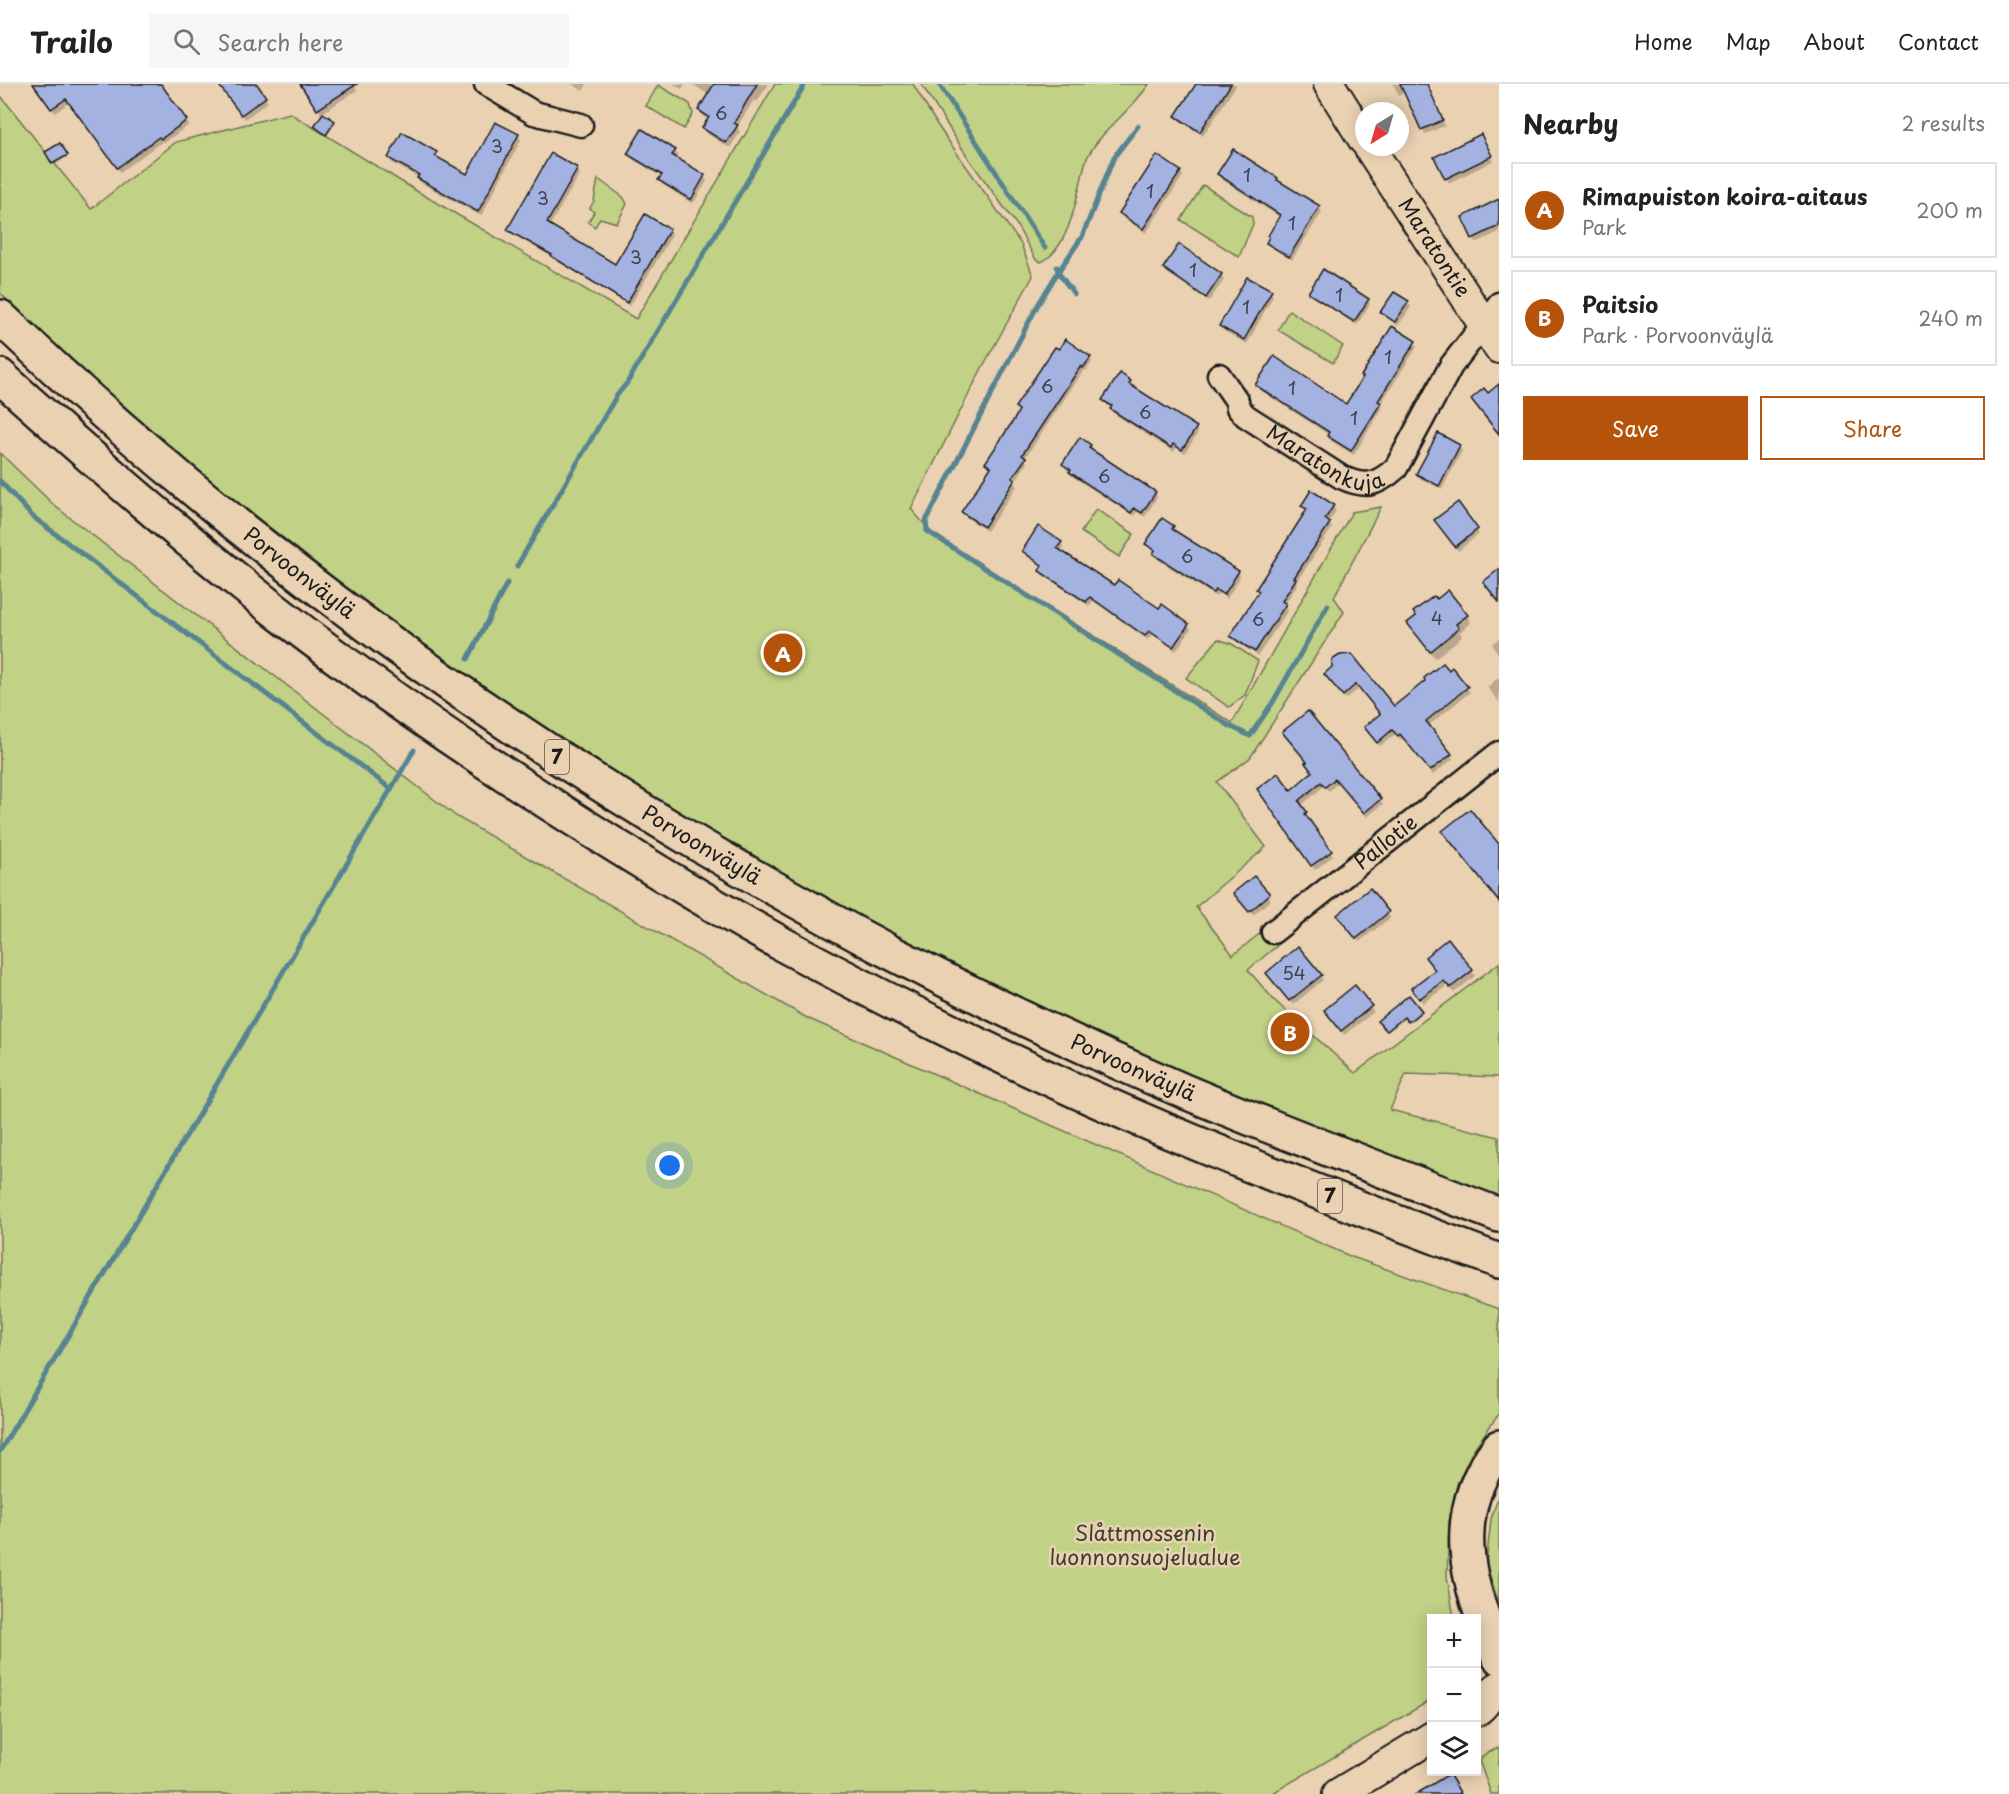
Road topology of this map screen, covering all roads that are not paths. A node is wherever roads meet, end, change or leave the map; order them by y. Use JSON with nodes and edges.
{"nodes":[{"id":1,"x":486,"y":84,"type":"edge"},
{"id":2,"x":1328,"y":85,"type":"edge"},
{"id":3,"x":580,"y":125,"type":"dead end"},
{"id":4,"x":1355,"y":126,"type":"edge"},
{"id":5,"x":1376,"y":156,"type":"edge"},
{"id":6,"x":1491,"y":314,"type":"edge"},
{"id":7,"x":0,"y":317,"type":"edge"},
{"id":8,"x":1499,"y":348,"type":"edge"},
{"id":9,"x":1220,"y":375,"type":"dead end"},
{"id":10,"x":0,"y":376,"type":"edge"},
{"id":11,"x":1499,"y":753,"type":"edge"},
{"id":12,"x":1273,"y":932,"type":"dead end"},
{"id":13,"x":1499,"y":1215,"type":"edge"},
{"id":14,"x":1499,"y":1261,"type":"edge"},
{"id":15,"x":1499,"y":1447,"type":"edge"},
{"id":16,"x":1499,"y":1657,"type":"edge"},
{"id":17,"x":1427,"y":1739,"type":"edge"},
{"id":18,"x":1338,"y":1794,"type":"edge"}],
"edges":[{"from":1,"to":3,"type":"street"},
{"from":2,"to":4,"type":"main road"},
{"from":5,"to":6,"type":"main road","name":"Maratontie"},
{"from":6,"to":8,"type":"main road","name":"Maratontie"},
{"from":6,"to":9,"type":"street","name":"Maratonkuja"},
{"from":7,"to":13,"type":"highway","name":"Porvoonväylä","number":"7"},
{"from":10,"to":14,"type":"highway","name":"Porvoonväylä","number":"7"},
{"from":11,"to":12,"type":"street","name":"Pallotie"},
{"from":15,"to":16,"type":"highway"},
{"from":17,"to":18,"type":"main road"}]}
